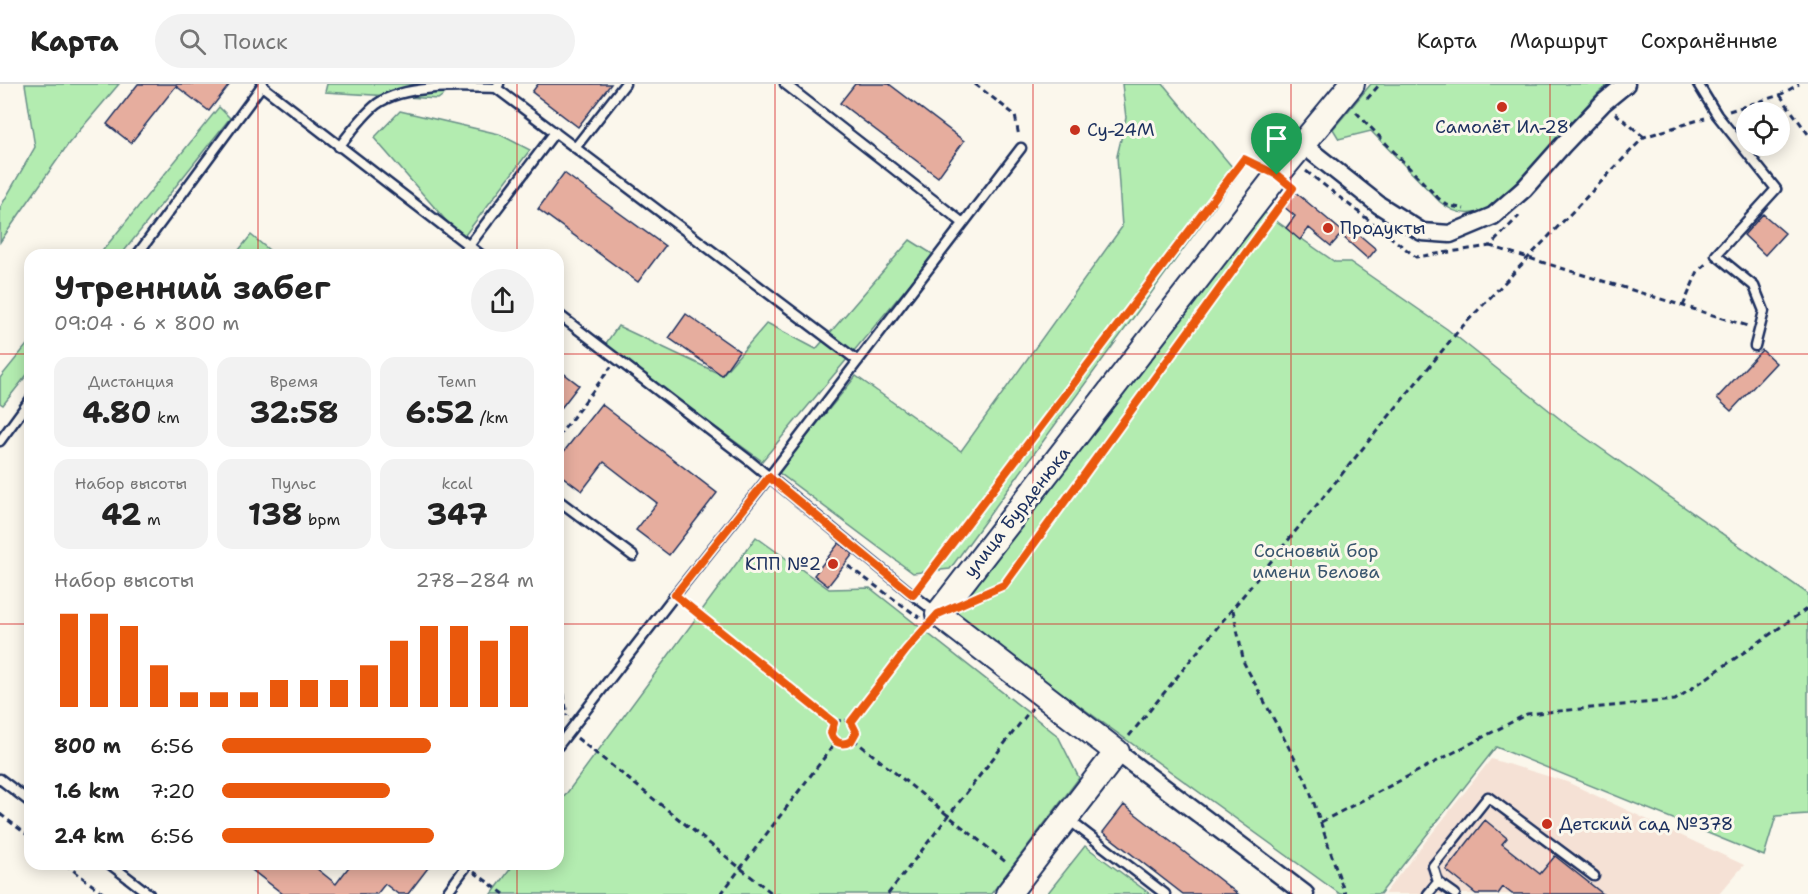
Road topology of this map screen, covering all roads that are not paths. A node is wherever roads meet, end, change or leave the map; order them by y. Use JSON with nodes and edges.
{"nodes":[{"id":1,"x":625,"y":84,"type":"edge"},
{"id":2,"x":784,"y":84,"type":"edge"},
{"id":3,"x":1352,"y":84,"type":"edge"},
{"id":4,"x":1626,"y":84,"type":"edge"},
{"id":5,"x":1698,"y":84,"type":"edge"},
{"id":6,"x":263,"y":85,"type":"edge"},
{"id":7,"x":498,"y":86,"type":"edge"},
{"id":8,"x":555,"y":132,"type":"junction"},
{"id":9,"x":1302,"y":144,"type":"junction"},
{"id":10,"x":339,"y":147,"type":"junction"},
{"id":11,"x":575,"y":148,"type":"junction"},
{"id":12,"x":1021,"y":148,"type":"road end"},
{"id":13,"x":963,"y":223,"type":"junction"},
{"id":14,"x":469,"y":246,"type":"junction"},
{"id":15,"x":141,"y":249,"type":"edge"},
{"id":16,"x":467,"y":249,"type":"edge"},
{"id":17,"x":473,"y":249,"type":"edge"},
{"id":18,"x":564,"y":319,"type":"edge"},
{"id":19,"x":1755,"y":346,"type":"dead end"},
{"id":20,"x":858,"y":361,"type":"junction"},
{"id":21,"x":24,"y":408,"type":"edge"},
{"id":22,"x":0,"y":441,"type":"edge"},
{"id":23,"x":769,"y":477,"type":"junction"},
{"id":24,"x":564,"y":504,"type":"edge"},
{"id":25,"x":633,"y":556,"type":"dead end"},
{"id":26,"x":938,"y":614,"type":"junction"},
{"id":27,"x":564,"y":738,"type":"edge"},
{"id":28,"x":1117,"y":752,"type":"junction"},
{"id":29,"x":0,"y":779,"type":"edge"},
{"id":30,"x":24,"y":797,"type":"edge"},
{"id":31,"x":1066,"y":818,"type":"junction"},
{"id":32,"x":117,"y":870,"type":"edge"},
{"id":33,"x":463,"y":870,"type":"edge"},
{"id":34,"x":1594,"y":876,"type":"dead end"},
{"id":35,"x":1438,"y":882,"type":"junction"},
{"id":36,"x":1015,"y":885,"type":"edge"},
{"id":37,"x":146,"y":893,"type":"edge"},
{"id":38,"x":446,"y":894,"type":"edge"},
{"id":39,"x":1165,"y":894,"type":"edge"},
{"id":40,"x":1305,"y":894,"type":"edge"},
{"id":41,"x":1428,"y":894,"type":"edge"},
{"id":42,"x":1455,"y":894,"type":"edge"}],
"edges":[{"from":1,"to":11,"type":"lane"},
{"from":2,"to":13,"type":"lane"},
{"from":3,"to":9,"type":"street","name":"улица Бурденюка"},
{"from":4,"to":9,"type":"street"},
{"from":5,"to":19,"type":"lane"},
{"from":6,"to":10,"type":"lane"},
{"from":6,"to":15,"type":"lane"},
{"from":7,"to":8,"type":"lane"},
{"from":7,"to":10,"type":"lane"},
{"from":8,"to":11,"type":"lane"},
{"from":8,"to":14,"type":"lane"},
{"from":9,"to":26,"type":"street","name":"улица Бурденюка"},
{"from":10,"to":14,"type":"lane"},
{"from":11,"to":20,"type":"lane"},
{"from":12,"to":13,"type":"lane"},
{"from":13,"to":20,"type":"lane"},
{"from":14,"to":16,"type":"lane"},
{"from":14,"to":17,"type":"lane"},
{"from":18,"to":23,"type":"lane"},
{"from":20,"to":23,"type":"lane"},
{"from":21,"to":22,"type":"lane"},
{"from":23,"to":26,"type":"lane"},
{"from":23,"to":27,"type":"lane"},
{"from":24,"to":25,"type":"lane"},
{"from":26,"to":28,"type":"street"},
{"from":28,"to":31,"type":"street"},
{"from":28,"to":40,"type":"street"},
{"from":29,"to":30,"type":"lane"},
{"from":31,"to":36,"type":"street"},
{"from":31,"to":39,"type":"lane"},
{"from":32,"to":37,"type":"lane"},
{"from":33,"to":38,"type":"lane"},
{"from":34,"to":35,"type":"lane"},
{"from":35,"to":41,"type":"lane"},
{"from":35,"to":42,"type":"lane"}]}
